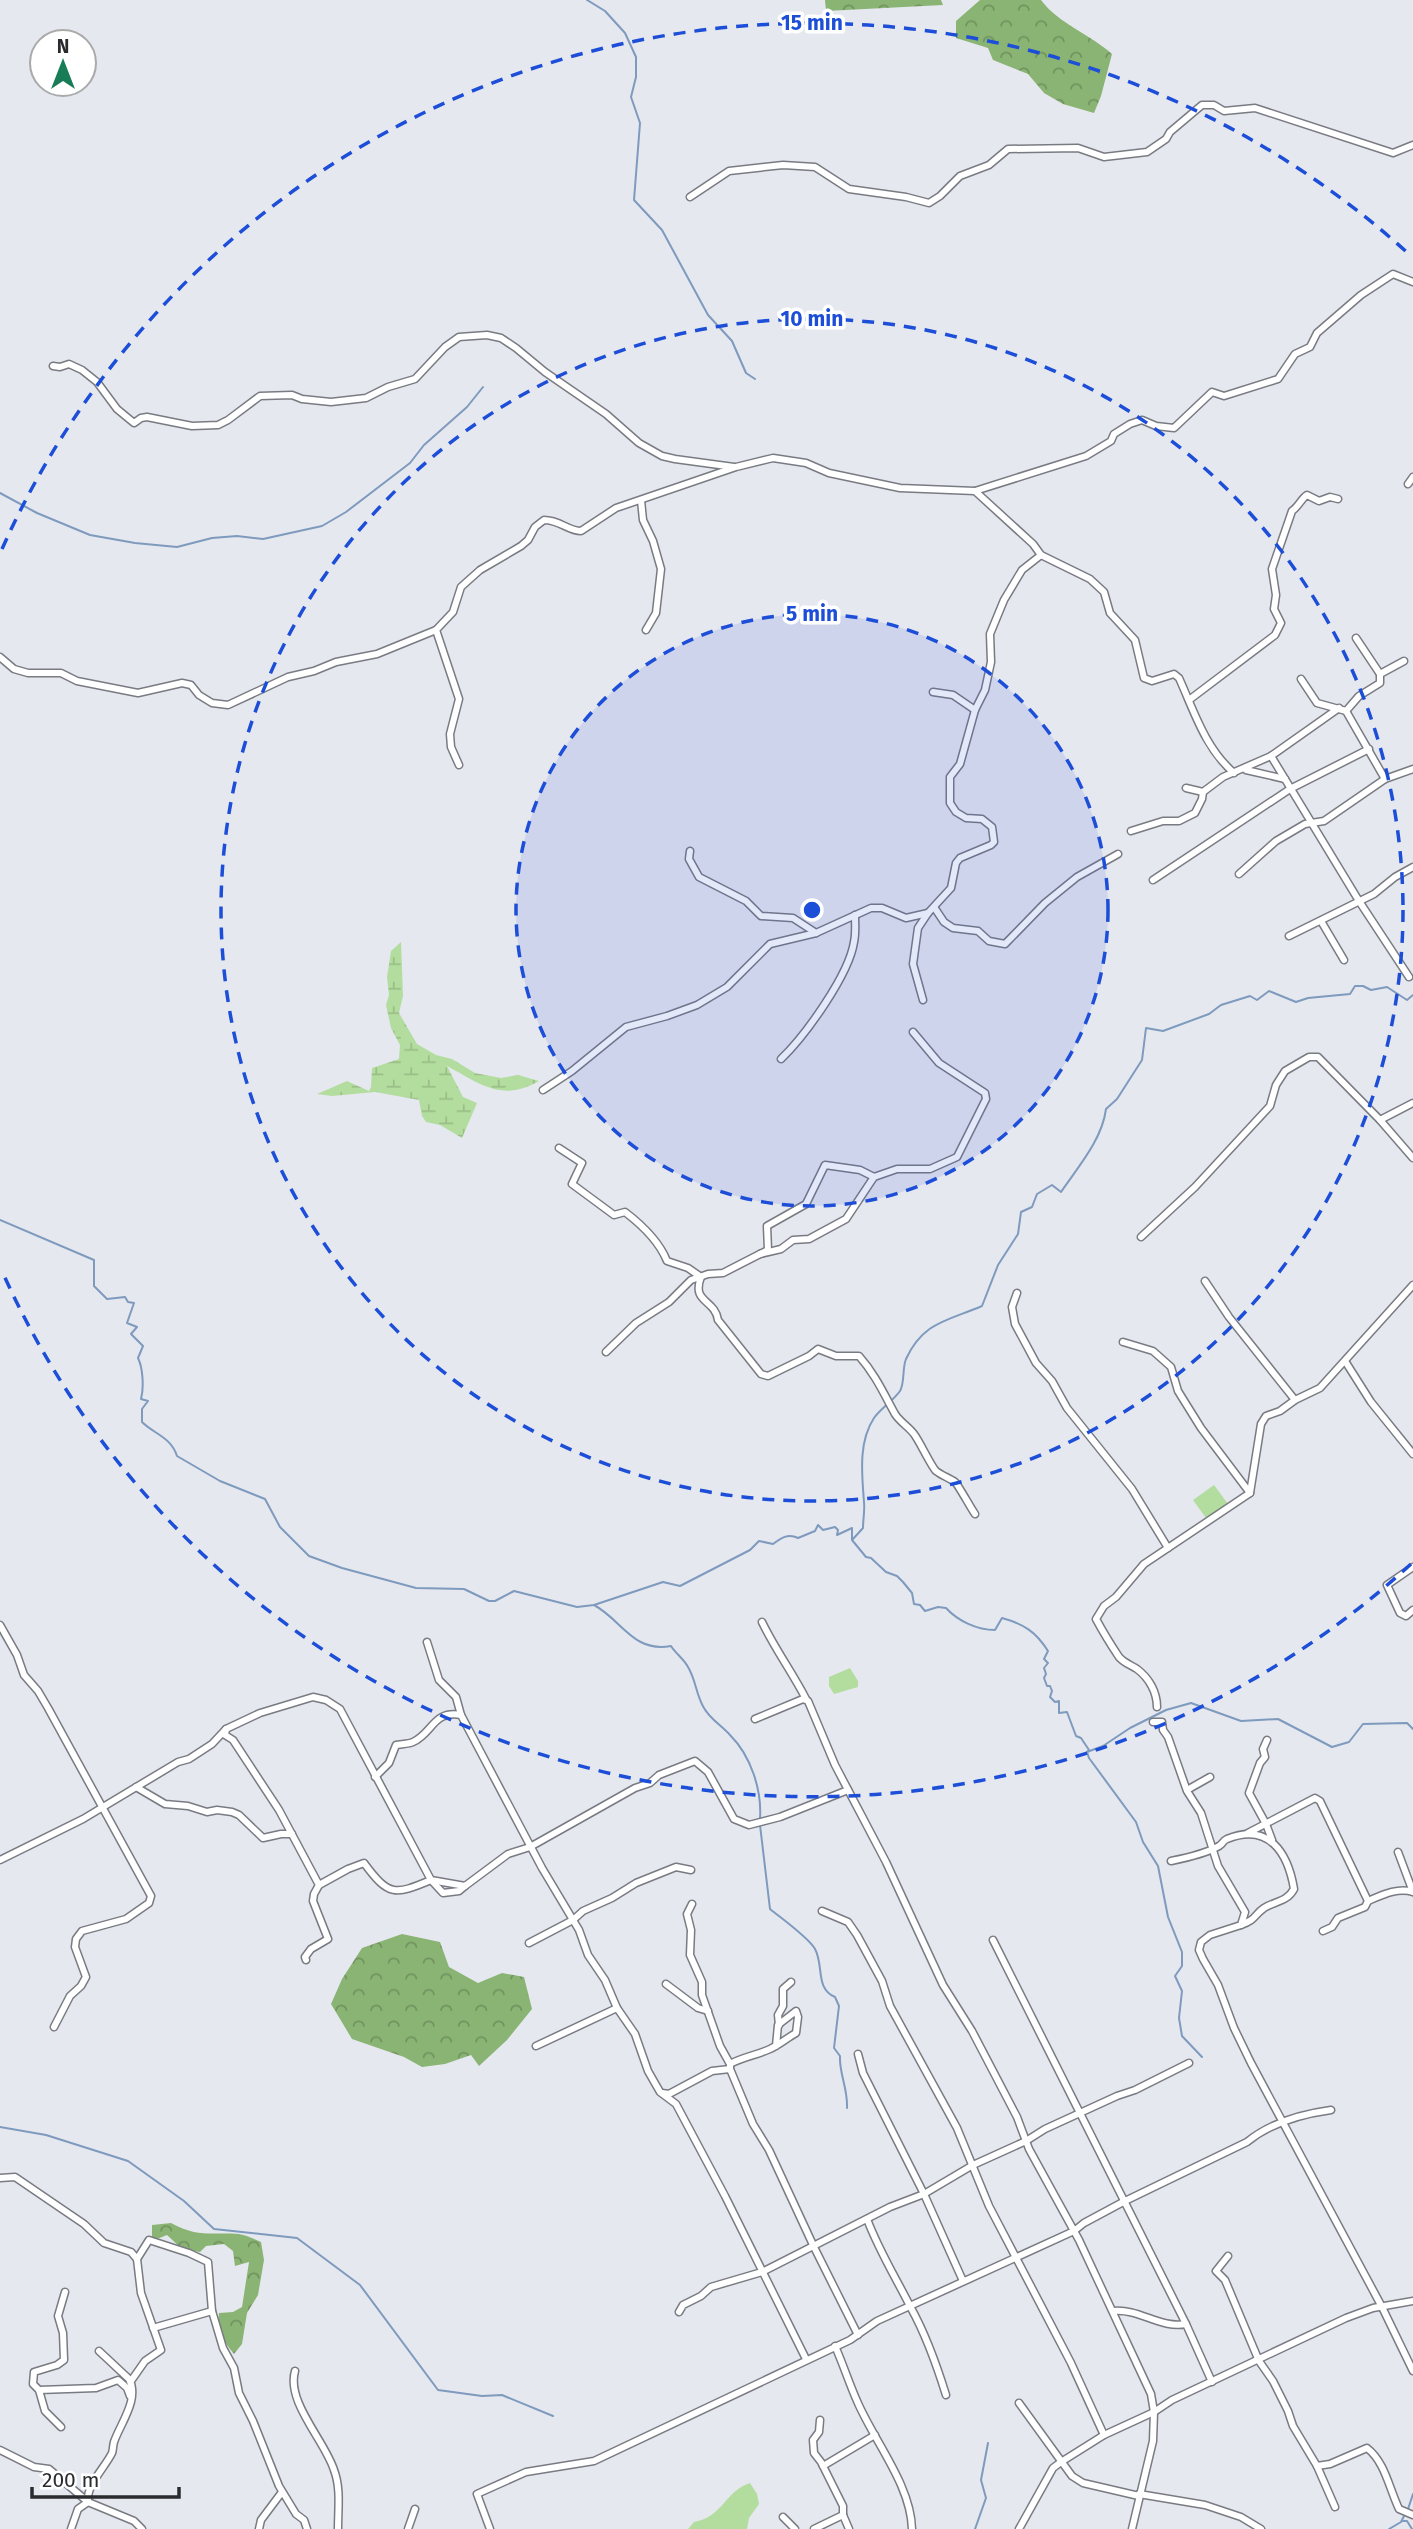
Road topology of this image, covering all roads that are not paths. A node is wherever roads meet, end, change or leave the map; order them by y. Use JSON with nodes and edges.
{"nodes":[{"id":1,"x":1413,"y":145,"type":"edge"},
{"id":2,"x":690,"y":197,"type":"dead end"},
{"id":3,"x":1413,"y":282,"type":"edge"},
{"id":4,"x":53,"y":366,"type":"dead end"},
{"id":5,"x":736,"y":467,"type":"junction"},
{"id":6,"x":1413,"y":477,"type":"edge"},
{"id":7,"x":1408,"y":484,"type":"dead end"},
{"id":8,"x":975,"y":491,"type":"junction"},
{"id":9,"x":1338,"y":499,"type":"dead end"},
{"id":10,"x":641,"y":500,"type":"junction"},
{"id":11,"x":1041,"y":555,"type":"junction"},
{"id":12,"x":436,"y":630,"type":"junction"},
{"id":13,"x":646,"y":630,"type":"dead end"},
{"id":14,"x":1356,"y":638,"type":"dead end"},
{"id":15,"x":0,"y":657,"type":"edge"},
{"id":16,"x":1404,"y":661,"type":"dead end"},
{"id":17,"x":1380,"y":674,"type":"junction"},
{"id":18,"x":1301,"y":679,"type":"dead end"},
{"id":19,"x":933,"y":692,"type":"dead end"},
{"id":20,"x":1189,"y":700,"type":"junction"},
{"id":21,"x":1339,"y":708,"type":"junction"},
{"id":22,"x":975,"y":709,"type":"junction"},
{"id":23,"x":1346,"y":711,"type":"junction"},
{"id":24,"x":1369,"y":749,"type":"junction"},
{"id":25,"x":1270,"y":756,"type":"junction"},
{"id":26,"x":459,"y":765,"type":"dead end"},
{"id":27,"x":1244,"y":769,"type":"junction"},
{"id":28,"x":1413,"y":769,"type":"edge"},
{"id":29,"x":1234,"y":773,"type":"junction"},
{"id":30,"x":1284,"y":779,"type":"junction"},
{"id":31,"x":1385,"y":779,"type":"junction"},
{"id":32,"x":1186,"y":788,"type":"dead end"},
{"id":33,"x":1290,"y":789,"type":"junction"},
{"id":34,"x":1203,"y":792,"type":"junction"},
{"id":35,"x":1311,"y":823,"type":"junction"},
{"id":36,"x":1131,"y":831,"type":"dead end"},
{"id":37,"x":690,"y":851,"type":"dead end"},
{"id":38,"x":1118,"y":854,"type":"dead end"},
{"id":39,"x":1413,"y":866,"type":"edge"},
{"id":40,"x":1239,"y":874,"type":"dead end"},
{"id":41,"x":1153,"y":880,"type":"dead end"},
{"id":42,"x":1359,"y":901,"type":"junction"},
{"id":43,"x":934,"y":907,"type":"junction"},
{"id":44,"x":928,"y":913,"type":"junction"},
{"id":45,"x":855,"y":915,"type":"junction"},
{"id":46,"x":1321,"y":921,"type":"junction"},
{"id":47,"x":816,"y":933,"type":"junction"},
{"id":48,"x":1289,"y":936,"type":"dead end"},
{"id":49,"x":1344,"y":960,"type":"dead end"},
{"id":50,"x":1409,"y":977,"type":"dead end"},
{"id":51,"x":923,"y":1000,"type":"dead end"},
{"id":52,"x":913,"y":1032,"type":"dead end"},
{"id":53,"x":781,"y":1059,"type":"dead end"},
{"id":54,"x":543,"y":1090,"type":"dead end"},
{"id":55,"x":1413,"y":1103,"type":"edge"},
{"id":56,"x":1380,"y":1120,"type":"junction"},
{"id":57,"x":559,"y":1148,"type":"dead end"},
{"id":58,"x":1413,"y":1158,"type":"edge"},
{"id":59,"x":874,"y":1177,"type":"junction"},
{"id":60,"x":1141,"y":1237,"type":"dead end"},
{"id":61,"x":760,"y":1254,"type":"junction"},
{"id":62,"x":701,"y":1277,"type":"junction"},
{"id":63,"x":1205,"y":1282,"type":"dead end"},
{"id":64,"x":1413,"y":1285,"type":"edge"},
{"id":65,"x":1017,"y":1293,"type":"dead end"},
{"id":66,"x":1123,"y":1342,"type":"dead end"},
{"id":67,"x":606,"y":1352,"type":"dead end"},
{"id":68,"x":1345,"y":1361,"type":"junction"},
{"id":69,"x":1294,"y":1400,"type":"junction"},
{"id":70,"x":1413,"y":1454,"type":"edge"},
{"id":71,"x":1250,"y":1493,"type":"junction"},
{"id":72,"x":975,"y":1514,"type":"dead end"},
{"id":73,"x":1168,"y":1548,"type":"junction"},
{"id":74,"x":1413,"y":1567,"type":"edge"},
{"id":75,"x":1413,"y":1610,"type":"edge"},
{"id":76,"x":762,"y":1622,"type":"dead end"},
{"id":77,"x":0,"y":1625,"type":"edge"},
{"id":78,"x":427,"y":1642,"type":"dead end"},
{"id":79,"x":806,"y":1699,"type":"junction"},
{"id":80,"x":1157,"y":1707,"type":"dead end"},
{"id":81,"x":461,"y":1715,"type":"junction"},
{"id":82,"x":755,"y":1718,"type":"dead end"},
{"id":83,"x":1153,"y":1722,"type":"dead end"},
{"id":84,"x":226,"y":1730,"type":"junction"},
{"id":85,"x":1267,"y":1740,"type":"dead end"},
{"id":86,"x":375,"y":1777,"type":"junction"},
{"id":87,"x":1210,"y":1777,"type":"dead end"},
{"id":88,"x":136,"y":1787,"type":"junction"},
{"id":89,"x":848,"y":1790,"type":"junction"},
{"id":90,"x":1187,"y":1790,"type":"junction"},
{"id":91,"x":103,"y":1806,"type":"junction"},
{"id":92,"x":1266,"y":1824,"type":"junction"},
{"id":93,"x":292,"y":1834,"type":"junction"},
{"id":94,"x":1243,"y":1836,"type":"junction"},
{"id":95,"x":1272,"y":1840,"type":"junction"},
{"id":96,"x":530,"y":1847,"type":"junction"},
{"id":97,"x":1212,"y":1848,"type":"junction"},
{"id":98,"x":1398,"y":1852,"type":"dead end"},
{"id":99,"x":0,"y":1860,"type":"edge"},
{"id":100,"x":1171,"y":1861,"type":"dead end"},
{"id":101,"x":691,"y":1870,"type":"dead end"},
{"id":102,"x":431,"y":1880,"type":"junction"},
{"id":103,"x":319,"y":1885,"type":"junction"},
{"id":104,"x":1413,"y":1892,"type":"edge"},
{"id":105,"x":1368,"y":1901,"type":"junction"},
{"id":106,"x":692,"y":1904,"type":"dead end"},
{"id":107,"x":822,"y":1911,"type":"dead end"},
{"id":108,"x":573,"y":1920,"type":"junction"},
{"id":109,"x":1241,"y":1925,"type":"junction"},
{"id":110,"x":1323,"y":1931,"type":"dead end"},
{"id":111,"x":993,"y":1940,"type":"dead end"},
{"id":112,"x":529,"y":1943,"type":"dead end"},
{"id":113,"x":306,"y":1960,"type":"dead end"},
{"id":114,"x":791,"y":1982,"type":"dead end"},
{"id":115,"x":666,"y":1984,"type":"dead end"},
{"id":116,"x":617,"y":2008,"type":"junction"},
{"id":117,"x":708,"y":2011,"type":"junction"},
{"id":118,"x":779,"y":2025,"type":"junction"},
{"id":119,"x":54,"y":2027,"type":"dead end"},
{"id":120,"x":536,"y":2046,"type":"dead end"},
{"id":121,"x":776,"y":2046,"type":"junction"},
{"id":122,"x":858,"y":2053,"type":"dead end"},
{"id":123,"x":1189,"y":2063,"type":"dead end"},
{"id":124,"x":730,"y":2067,"type":"junction"},
{"id":125,"x":660,"y":2092,"type":"junction"},
{"id":126,"x":1331,"y":2110,"type":"dead end"},
{"id":127,"x":1078,"y":2113,"type":"junction"},
{"id":128,"x":1282,"y":2122,"type":"junction"},
{"id":129,"x":1026,"y":2141,"type":"junction"},
{"id":130,"x":973,"y":2165,"type":"junction"},
{"id":131,"x":0,"y":2178,"type":"edge"},
{"id":132,"x":924,"y":2194,"type":"junction"},
{"id":133,"x":1125,"y":2201,"type":"junction"},
{"id":134,"x":867,"y":2219,"type":"junction"},
{"id":135,"x":1074,"y":2231,"type":"junction"},
{"id":136,"x":814,"y":2247,"type":"junction"},
{"id":137,"x":1228,"y":2256,"type":"dead end"},
{"id":138,"x":1015,"y":2257,"type":"junction"},
{"id":139,"x":137,"y":2259,"type":"junction"},
{"id":140,"x":762,"y":2272,"type":"junction"},
{"id":141,"x":963,"y":2281,"type":"junction"},
{"id":142,"x":65,"y":2292,"type":"dead end"},
{"id":143,"x":1413,"y":2301,"type":"edge"},
{"id":144,"x":911,"y":2305,"type":"junction"},
{"id":145,"x":1382,"y":2306,"type":"junction"},
{"id":146,"x":212,"y":2311,"type":"junction"},
{"id":147,"x":1113,"y":2311,"type":"junction"},
{"id":148,"x":679,"y":2312,"type":"dead end"},
{"id":149,"x":1186,"y":2324,"type":"junction"},
{"id":150,"x":153,"y":2328,"type":"junction"},
{"id":151,"x":858,"y":2334,"type":"junction"},
{"id":152,"x":835,"y":2346,"type":"junction"},
{"id":153,"x":99,"y":2351,"type":"dead end"},
{"id":154,"x":806,"y":2359,"type":"junction"},
{"id":155,"x":1259,"y":2361,"type":"junction"},
{"id":156,"x":295,"y":2371,"type":"dead end"},
{"id":157,"x":1413,"y":2371,"type":"edge"},
{"id":158,"x":131,"y":2381,"type":"junction"},
{"id":159,"x":1212,"y":2382,"type":"junction"},
{"id":160,"x":39,"y":2390,"type":"junction"},
{"id":161,"x":946,"y":2395,"type":"dead end"},
{"id":162,"x":131,"y":2398,"type":"junction"},
{"id":163,"x":1019,"y":2403,"type":"dead end"},
{"id":164,"x":1154,"y":2412,"type":"junction"},
{"id":165,"x":820,"y":2420,"type":"dead end"},
{"id":166,"x":61,"y":2427,"type":"dead end"},
{"id":167,"x":875,"y":2435,"type":"junction"},
{"id":168,"x":1104,"y":2435,"type":"junction"},
{"id":169,"x":0,"y":2450,"type":"edge"},
{"id":170,"x":1061,"y":2462,"type":"junction"},
{"id":171,"x":823,"y":2466,"type":"junction"},
{"id":172,"x":1317,"y":2466,"type":"junction"},
{"id":173,"x":282,"y":2492,"type":"junction"},
{"id":174,"x":1139,"y":2495,"type":"junction"},
{"id":175,"x":88,"y":2502,"type":"junction"},
{"id":176,"x":1335,"y":2507,"type":"dead end"},
{"id":177,"x":415,"y":2509,"type":"dead end"},
{"id":178,"x":843,"y":2515,"type":"junction"},
{"id":179,"x":1413,"y":2515,"type":"edge"},
{"id":180,"x":783,"y":2517,"type":"dead end"},
{"id":181,"x":71,"y":2529,"type":"edge"},
{"id":182,"x":142,"y":2529,"type":"edge"},
{"id":183,"x":259,"y":2529,"type":"edge"},
{"id":184,"x":307,"y":2529,"type":"edge"},
{"id":185,"x":338,"y":2529,"type":"edge"},
{"id":186,"x":408,"y":2529,"type":"edge"},
{"id":187,"x":490,"y":2529,"type":"edge"},
{"id":188,"x":795,"y":2529,"type":"edge"},
{"id":189,"x":814,"y":2529,"type":"edge"},
{"id":190,"x":849,"y":2529,"type":"edge"},
{"id":191,"x":912,"y":2529,"type":"edge"},
{"id":192,"x":1018,"y":2529,"type":"edge"},
{"id":193,"x":1132,"y":2529,"type":"edge"},
{"id":194,"x":1261,"y":2529,"type":"edge"}],
"edges":[{"from":1,"to":2,"type":"street"},
{"from":3,"to":8,"type":"street"},
{"from":4,"to":5,"type":"street"},
{"from":5,"to":8,"type":"street"},
{"from":5,"to":10,"type":"street"},
{"from":6,"to":7,"type":"street"},
{"from":8,"to":11,"type":"street"},
{"from":9,"to":20,"type":"street"},
{"from":10,"to":12,"type":"street"},
{"from":10,"to":13,"type":"street"},
{"from":11,"to":20,"type":"street"},
{"from":11,"to":22,"type":"street"},
{"from":12,"to":15,"type":"street"},
{"from":12,"to":26,"type":"street"},
{"from":14,"to":17,"type":"street"},
{"from":16,"to":17,"type":"street"},
{"from":17,"to":23,"type":"street"},
{"from":18,"to":21,"type":"street"},
{"from":19,"to":22,"type":"street"},
{"from":20,"to":29,"type":"street"},
{"from":21,"to":23,"type":"street"},
{"from":21,"to":25,"type":"street"},
{"from":22,"to":43,"type":"street"},
{"from":23,"to":24,"type":"street"},
{"from":24,"to":31,"type":"street"},
{"from":24,"to":33,"type":"street"},
{"from":25,"to":27,"type":"street"},
{"from":25,"to":30,"type":"street"},
{"from":27,"to":29,"type":"street"},
{"from":27,"to":30,"type":"street"},
{"from":28,"to":31,"type":"street"},
{"from":29,"to":34,"type":"street"},
{"from":30,"to":33,"type":"street"},
{"from":31,"to":35,"type":"street"},
{"from":32,"to":34,"type":"street"},
{"from":33,"to":35,"type":"street"},
{"from":33,"to":41,"type":"street"},
{"from":34,"to":36,"type":"street"},
{"from":35,"to":40,"type":"street"},
{"from":35,"to":42,"type":"street"},
{"from":37,"to":47,"type":"street"},
{"from":38,"to":43,"type":"street"},
{"from":39,"to":42,"type":"street"},
{"from":42,"to":46,"type":"street"},
{"from":42,"to":50,"type":"street"},
{"from":43,"to":44,"type":"street"},
{"from":44,"to":45,"type":"street"},
{"from":44,"to":51,"type":"street"},
{"from":45,"to":47,"type":"street"},
{"from":45,"to":53,"type":"street"},
{"from":46,"to":48,"type":"street"},
{"from":46,"to":49,"type":"street"},
{"from":47,"to":54,"type":"street"},
{"from":52,"to":59,"type":"street"},
{"from":55,"to":56,"type":"street"},
{"from":56,"to":58,"type":"street"},
{"from":56,"to":60,"type":"street"},
{"from":57,"to":62,"type":"street"},
{"from":59,"to":61,"type":"street"},
{"from":59,"to":61,"type":"street"},
{"from":61,"to":62,"type":"street"},
{"from":62,"to":67,"type":"street"},
{"from":62,"to":72,"type":"street"},
{"from":63,"to":69,"type":"street"},
{"from":64,"to":68,"type":"street"},
{"from":65,"to":73,"type":"street"},
{"from":66,"to":71,"type":"street"},
{"from":68,"to":69,"type":"street"},
{"from":68,"to":70,"type":"street"},
{"from":69,"to":71,"type":"street"},
{"from":71,"to":73,"type":"street"},
{"from":73,"to":80,"type":"street"},
{"from":74,"to":75,"type":"street"},
{"from":76,"to":79,"type":"street"},
{"from":77,"to":91,"type":"street"},
{"from":78,"to":81,"type":"street"},
{"from":79,"to":82,"type":"street"},
{"from":79,"to":89,"type":"street"},
{"from":81,"to":86,"type":"street"},
{"from":81,"to":96,"type":"street"},
{"from":83,"to":90,"type":"street"},
{"from":84,"to":86,"type":"street"},
{"from":84,"to":88,"type":"street"},
{"from":84,"to":93,"type":"street"},
{"from":85,"to":92,"type":"street"},
{"from":86,"to":102,"type":"street"},
{"from":87,"to":90,"type":"street"},
{"from":88,"to":91,"type":"street"},
{"from":88,"to":93,"type":"street"},
{"from":89,"to":96,"type":"street"},
{"from":89,"to":129,"type":"street"},
{"from":90,"to":97,"type":"street"},
{"from":91,"to":99,"type":"street"},
{"from":91,"to":119,"type":"street"},
{"from":92,"to":94,"type":"street"},
{"from":92,"to":95,"type":"street"},
{"from":92,"to":105,"type":"street"},
{"from":93,"to":103,"type":"street"},
{"from":94,"to":95,"type":"street"},
{"from":94,"to":97,"type":"street"},
{"from":95,"to":109,"type":"street"},
{"from":96,"to":102,"type":"street"},
{"from":96,"to":108,"type":"street"},
{"from":97,"to":100,"type":"street"},
{"from":97,"to":109,"type":"street"},
{"from":98,"to":104,"type":"street"},
{"from":101,"to":108,"type":"street"},
{"from":102,"to":103,"type":"street"},
{"from":103,"to":113,"type":"street"},
{"from":104,"to":105,"type":"street"},
{"from":105,"to":110,"type":"street"},
{"from":106,"to":117,"type":"street"},
{"from":107,"to":130,"type":"street"},
{"from":108,"to":112,"type":"street"},
{"from":108,"to":116,"type":"street"},
{"from":109,"to":128,"type":"street"},
{"from":111,"to":127,"type":"street"},
{"from":114,"to":118,"type":"street"},
{"from":115,"to":117,"type":"street"},
{"from":116,"to":120,"type":"street"},
{"from":116,"to":125,"type":"street"},
{"from":117,"to":124,"type":"street"},
{"from":118,"to":121,"type":"street"},
{"from":118,"to":121,"type":"street"},
{"from":121,"to":124,"type":"street"},
{"from":122,"to":132,"type":"street"},
{"from":123,"to":127,"type":"street"},
{"from":124,"to":125,"type":"street"},
{"from":124,"to":136,"type":"street"},
{"from":125,"to":140,"type":"street"},
{"from":126,"to":128,"type":"street"},
{"from":127,"to":129,"type":"street"},
{"from":127,"to":133,"type":"street"},
{"from":128,"to":133,"type":"street"},
{"from":128,"to":145,"type":"street"},
{"from":129,"to":130,"type":"street"},
{"from":129,"to":135,"type":"street"},
{"from":130,"to":132,"type":"street"},
{"from":130,"to":138,"type":"street"},
{"from":131,"to":139,"type":"street"},
{"from":132,"to":134,"type":"street"},
{"from":132,"to":141,"type":"street"},
{"from":133,"to":135,"type":"street"},
{"from":133,"to":149,"type":"street"},
{"from":134,"to":136,"type":"street"},
{"from":134,"to":144,"type":"street"},
{"from":135,"to":138,"type":"street"},
{"from":135,"to":147,"type":"street"},
{"from":136,"to":140,"type":"street"},
{"from":136,"to":151,"type":"street"},
{"from":137,"to":155,"type":"street"},
{"from":138,"to":141,"type":"street"},
{"from":138,"to":168,"type":"street"},
{"from":139,"to":146,"type":"street"},
{"from":139,"to":150,"type":"street"},
{"from":140,"to":148,"type":"street"},
{"from":140,"to":154,"type":"street"},
{"from":141,"to":144,"type":"street"},
{"from":142,"to":160,"type":"street"},
{"from":143,"to":145,"type":"street"},
{"from":144,"to":151,"type":"street"},
{"from":144,"to":161,"type":"street"},
{"from":145,"to":155,"type":"street"},
{"from":145,"to":157,"type":"street"},
{"from":146,"to":150,"type":"street"},
{"from":146,"to":173,"type":"street"},
{"from":147,"to":149,"type":"street"},
{"from":147,"to":164,"type":"street"},
{"from":149,"to":159,"type":"street"},
{"from":150,"to":158,"type":"street"},
{"from":151,"to":152,"type":"street"},
{"from":152,"to":154,"type":"street"},
{"from":152,"to":167,"type":"street"},
{"from":153,"to":158,"type":"street"},
{"from":154,"to":187,"type":"street"},
{"from":155,"to":159,"type":"street"},
{"from":155,"to":172,"type":"street"},
{"from":156,"to":185,"type":"street"},
{"from":158,"to":162,"type":"street"},
{"from":159,"to":164,"type":"street"},
{"from":160,"to":162,"type":"street"},
{"from":160,"to":166,"type":"street"},
{"from":162,"to":175,"type":"street"},
{"from":163,"to":170,"type":"street"},
{"from":164,"to":168,"type":"street"},
{"from":164,"to":174,"type":"street"},
{"from":165,"to":171,"type":"street"},
{"from":167,"to":171,"type":"street"},
{"from":167,"to":191,"type":"street"},
{"from":168,"to":170,"type":"street"},
{"from":169,"to":175,"type":"street"},
{"from":170,"to":174,"type":"street"},
{"from":170,"to":192,"type":"street"},
{"from":171,"to":178,"type":"street"},
{"from":172,"to":176,"type":"street"},
{"from":172,"to":179,"type":"street"},
{"from":173,"to":183,"type":"street"},
{"from":173,"to":184,"type":"street"},
{"from":174,"to":193,"type":"street"},
{"from":174,"to":194,"type":"street"},
{"from":175,"to":181,"type":"street"},
{"from":175,"to":182,"type":"street"},
{"from":177,"to":186,"type":"street"},
{"from":178,"to":189,"type":"street"},
{"from":178,"to":190,"type":"street"},
{"from":180,"to":188,"type":"street"}]}
